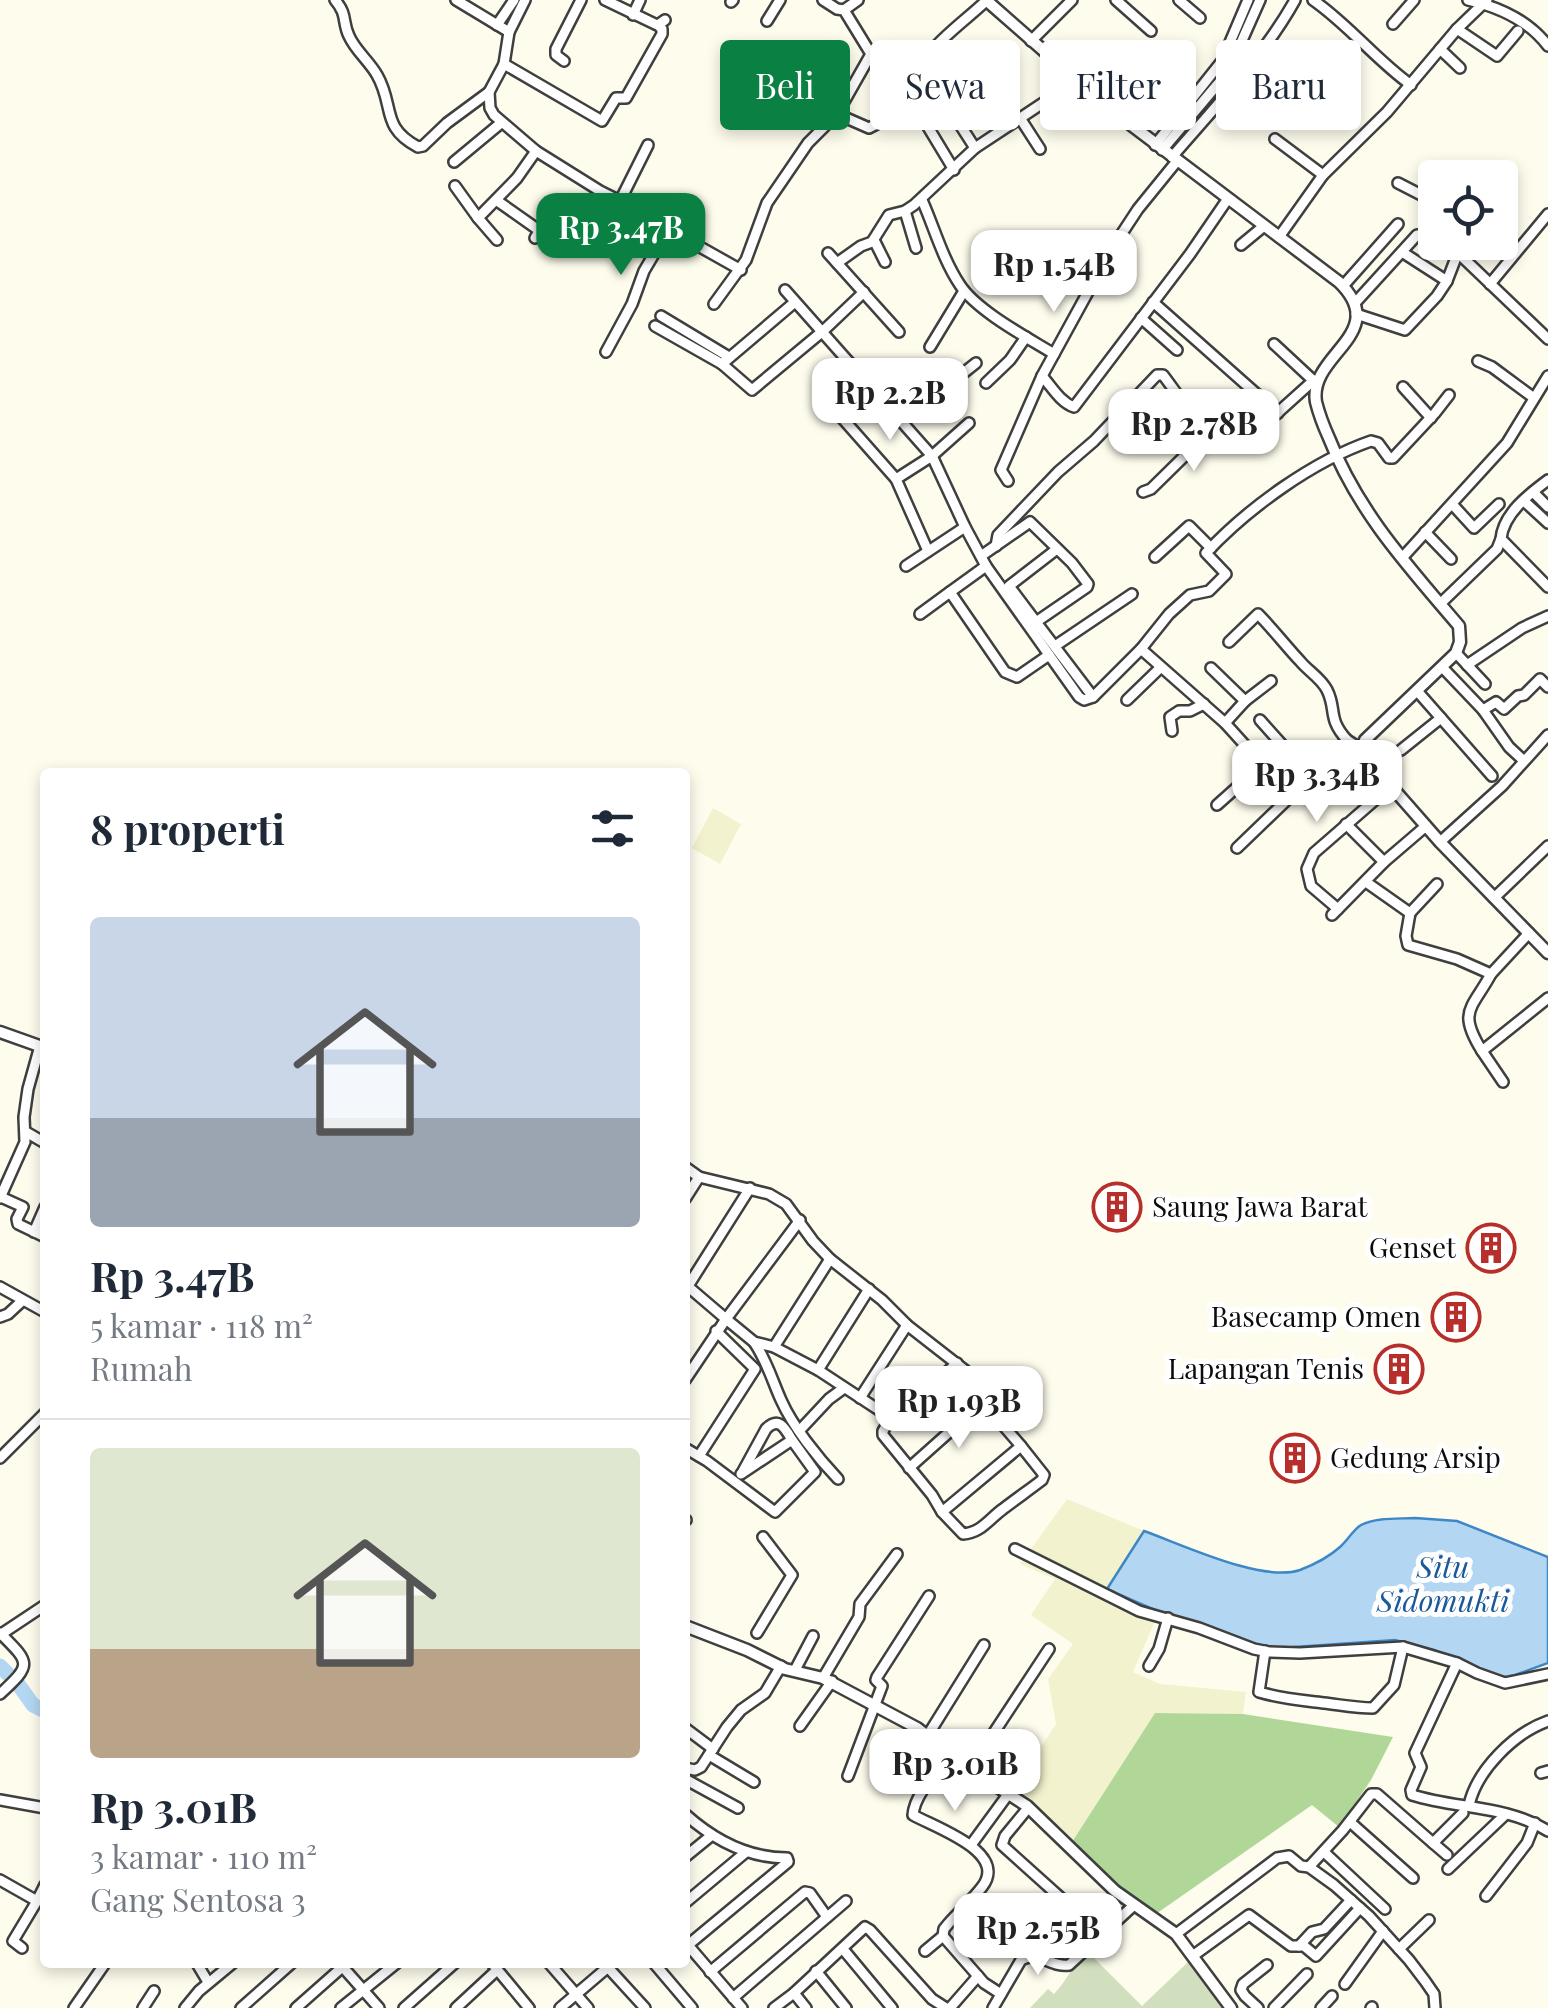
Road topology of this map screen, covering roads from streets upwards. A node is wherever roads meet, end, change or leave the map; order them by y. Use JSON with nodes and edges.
{"nodes":[{"id":1,"x":336,"y":0,"type":"edge"},
{"id":2,"x":514,"y":0,"type":"edge"},
{"id":3,"x":526,"y":0,"type":"edge"},
{"id":4,"x":581,"y":0,"type":"edge"},
{"id":5,"x":605,"y":0,"type":"edge"},
{"id":6,"x":640,"y":0,"type":"edge"},
{"id":7,"x":780,"y":0,"type":"edge"},
{"id":8,"x":823,"y":0,"type":"edge"},
{"id":9,"x":858,"y":0,"type":"edge"},
{"id":10,"x":1072,"y":0,"type":"edge"},
{"id":11,"x":1116,"y":0,"type":"edge"},
{"id":12,"x":1179,"y":0,"type":"edge"},
{"id":13,"x":1248,"y":0,"type":"edge"},
{"id":14,"x":1260,"y":0,"type":"edge"},
{"id":15,"x":1295,"y":0,"type":"edge"},
{"id":16,"x":1312,"y":0,"type":"edge"},
{"id":17,"x":1414,"y":0,"type":"edge"},
{"id":18,"x":1468,"y":0,"type":"edge"},
{"id":19,"x":461,"y":1,"type":"edge"},
{"id":20,"x":989,"y":1,"type":"edge"},
{"id":21,"x":1485,"y":2,"type":"edge"},
{"id":22,"x":844,"y":10,"type":"junction"},
{"id":23,"x":633,"y":14,"type":"junction"},
{"id":24,"x":1200,"y":18,"type":"dead end"},
{"id":25,"x":767,"y":21,"type":"dead end"},
{"id":26,"x":1393,"y":24,"type":"dead end"},
{"id":27,"x":497,"y":25,"type":"junction"},
{"id":28,"x":1457,"y":30,"type":"junction"},
{"id":29,"x":1151,"y":31,"type":"dead end"},
{"id":30,"x":1518,"y":31,"type":"dead end"},
{"id":31,"x":509,"y":32,"type":"junction"},
{"id":32,"x":946,"y":40,"type":"edge"},
{"id":33,"x":1032,"y":40,"type":"junction"},
{"id":34,"x":1235,"y":40,"type":"edge"},
{"id":35,"x":1239,"y":40,"type":"edge"},
{"id":36,"x":1548,"y":46,"type":"edge"},
{"id":37,"x":1040,"y":47,"type":"edge"},
{"id":38,"x":1440,"y":49,"type":"junction"},
{"id":39,"x":564,"y":62,"type":"dead end"},
{"id":40,"x":504,"y":64,"type":"junction"},
{"id":41,"x":1460,"y":68,"type":"dead end"},
{"id":42,"x":1216,"y":80,"type":"edge"},
{"id":43,"x":1410,"y":85,"type":"junction"},
{"id":44,"x":850,"y":91,"type":"edge"},
{"id":45,"x":489,"y":92,"type":"junction"},
{"id":46,"x":1040,"y":105,"type":"edge"},
{"id":47,"x":1020,"y":118,"type":"joint"},
{"id":48,"x":500,"y":122,"type":"junction"},
{"id":49,"x":821,"y":130,"type":"edge"},
{"id":50,"x":929,"y":130,"type":"edge"},
{"id":51,"x":963,"y":130,"type":"edge"},
{"id":52,"x":1002,"y":130,"type":"edge"},
{"id":53,"x":1138,"y":130,"type":"edge"},
{"id":54,"x":1275,"y":138,"type":"dead end"},
{"id":55,"x":648,"y":145,"type":"dead end"},
{"id":56,"x":975,"y":148,"type":"junction"},
{"id":57,"x":1040,"y":149,"type":"dead end"},
{"id":58,"x":536,"y":150,"type":"junction"},
{"id":59,"x":1167,"y":153,"type":"junction"},
{"id":60,"x":454,"y":162,"type":"dead end"},
{"id":61,"x":954,"y":170,"type":"junction"},
{"id":62,"x":1323,"y":175,"type":"junction"},
{"id":63,"x":1398,"y":182,"type":"dead end"},
{"id":64,"x":455,"y":186,"type":"dead end"},
{"id":65,"x":1418,"y":193,"type":"edge"},
{"id":66,"x":496,"y":200,"type":"junction"},
{"id":67,"x":922,"y":200,"type":"junction"},
{"id":68,"x":1228,"y":200,"type":"junction"},
{"id":69,"x":620,"y":201,"type":"junction"},
{"id":70,"x":553,"y":208,"type":"dead end"},
{"id":71,"x":905,"y":211,"type":"junction"},
{"id":72,"x":1548,"y":214,"type":"edge"},
{"id":73,"x":478,"y":218,"type":"junction"},
{"id":74,"x":1398,"y":224,"type":"dead end"},
{"id":75,"x":672,"y":225,"type":"junction"},
{"id":76,"x":1264,"y":226,"type":"junction"},
{"id":77,"x":1417,"y":235,"type":"dead end"},
{"id":78,"x":1279,"y":237,"type":"junction"},
{"id":79,"x":497,"y":240,"type":"dead end"},
{"id":80,"x":874,"y":240,"type":"junction"},
{"id":81,"x":1242,"y":245,"type":"dead end"},
{"id":82,"x":916,"y":248,"type":"dead end"},
{"id":83,"x":828,"y":252,"type":"dead end"},
{"id":84,"x":1402,"y":252,"type":"junction"},
{"id":85,"x":1454,"y":260,"type":"edge"},
{"id":86,"x":1470,"y":260,"type":"edge"},
{"id":87,"x":884,"y":262,"type":"dead end"},
{"id":88,"x":838,"y":264,"type":"junction"},
{"id":89,"x":741,"y":270,"type":"junction"},
{"id":90,"x":1446,"y":281,"type":"junction"},
{"id":91,"x":1490,"y":284,"type":"junction"},
{"id":92,"x":1343,"y":286,"type":"junction"},
{"id":93,"x":784,"y":290,"type":"dead end"},
{"id":94,"x":964,"y":291,"type":"junction"},
{"id":95,"x":864,"y":292,"type":"junction"},
{"id":96,"x":795,"y":302,"type":"junction"},
{"id":97,"x":1153,"y":302,"type":"junction"},
{"id":98,"x":714,"y":304,"type":"dead end"},
{"id":99,"x":1356,"y":309,"type":"junction"},
{"id":100,"x":1141,"y":318,"type":"junction"},
{"id":101,"x":658,"y":321,"type":"dead end"},
{"id":102,"x":824,"y":332,"type":"junction"},
{"id":103,"x":899,"y":332,"type":"dead end"},
{"id":104,"x":1026,"y":337,"type":"junction"},
{"id":105,"x":1548,"y":339,"type":"edge"},
{"id":106,"x":1274,"y":344,"type":"dead end"},
{"id":107,"x":930,"y":347,"type":"dead end"},
{"id":108,"x":1177,"y":350,"type":"dead end"},
{"id":109,"x":606,"y":352,"type":"dead end"},
{"id":110,"x":1054,"y":354,"type":"junction"},
{"id":111,"x":725,"y":360,"type":"junction"},
{"id":112,"x":1478,"y":361,"type":"dead end"},
{"id":113,"x":976,"y":362,"type":"dead end"},
{"id":114,"x":850,"y":363,"type":"junction"},
{"id":115,"x":1042,"y":376,"type":"junction"},
{"id":116,"x":1315,"y":382,"type":"junction"},
{"id":117,"x":986,"y":383,"type":"dead end"},
{"id":118,"x":1546,"y":384,"type":"edge"},
{"id":119,"x":1403,"y":387,"type":"dead end"},
{"id":120,"x":1449,"y":394,"type":"dead end"},
{"id":121,"x":1534,"y":398,"type":"junction"},
{"id":122,"x":1278,"y":413,"type":"junction"},
{"id":123,"x":1431,"y":418,"type":"junction"},
{"id":124,"x":902,"y":422,"type":"junction"},
{"id":125,"x":969,"y":423,"type":"dead end"},
{"id":126,"x":1210,"y":431,"type":"junction"},
{"id":127,"x":932,"y":456,"type":"junction"},
{"id":128,"x":1336,"y":456,"type":"junction"},
{"id":129,"x":896,"y":479,"type":"junction"},
{"id":130,"x":1548,"y":480,"type":"edge"},
{"id":131,"x":1008,"y":481,"type":"dead end"},
{"id":132,"x":1143,"y":492,"type":"dead end"},
{"id":133,"x":1533,"y":492,"type":"junction"},
{"id":134,"x":1524,"y":501,"type":"junction"},
{"id":135,"x":1452,"y":504,"type":"junction"},
{"id":136,"x":1499,"y":504,"type":"dead end"},
{"id":137,"x":1548,"y":507,"type":"edge"},
{"id":138,"x":1548,"y":524,"type":"edge"},
{"id":139,"x":964,"y":527,"type":"junction"},
{"id":140,"x":1426,"y":532,"type":"junction"},
{"id":141,"x":1502,"y":539,"type":"junction"},
{"id":142,"x":996,"y":546,"type":"junction"},
{"id":143,"x":1210,"y":548,"type":"junction"},
{"id":144,"x":1057,"y":549,"type":"junction"},
{"id":145,"x":928,"y":550,"type":"junction"},
{"id":146,"x":980,"y":556,"type":"junction"},
{"id":147,"x":1156,"y":557,"type":"dead end"},
{"id":148,"x":1402,"y":558,"type":"junction"},
{"id":149,"x":1451,"y":559,"type":"dead end"},
{"id":150,"x":906,"y":566,"type":"dead end"},
{"id":151,"x":986,"y":566,"type":"junction"},
{"id":152,"x":1548,"y":587,"type":"edge"},
{"id":153,"x":950,"y":592,"type":"junction"},
{"id":154,"x":1132,"y":594,"type":"dead end"},
{"id":155,"x":1440,"y":604,"type":"junction"},
{"id":156,"x":920,"y":614,"type":"dead end"},
{"id":157,"x":1548,"y":616,"type":"edge"},
{"id":158,"x":1036,"y":622,"type":"junction"},
{"id":159,"x":1229,"y":642,"type":"dead end"},
{"id":160,"x":1141,"y":650,"type":"junction"},
{"id":161,"x":1052,"y":651,"type":"junction"},
{"id":162,"x":1456,"y":653,"type":"junction"},
{"id":163,"x":1468,"y":664,"type":"junction"},
{"id":164,"x":1442,"y":667,"type":"junction"},
{"id":165,"x":1160,"y":668,"type":"junction"},
{"id":166,"x":1211,"y":668,"type":"dead end"},
{"id":167,"x":1271,"y":680,"type":"dead end"},
{"id":168,"x":1485,"y":684,"type":"dead end"},
{"id":169,"x":1548,"y":686,"type":"edge"},
{"id":170,"x":1418,"y":692,"type":"junction"},
{"id":171,"x":1127,"y":700,"type":"dead end"},
{"id":172,"x":1244,"y":702,"type":"junction"},
{"id":173,"x":1204,"y":704,"type":"junction"},
{"id":174,"x":1483,"y":710,"type":"junction"},
{"id":175,"x":1441,"y":718,"type":"junction"},
{"id":176,"x":1260,"y":720,"type":"dead end"},
{"id":177,"x":1226,"y":723,"type":"junction"},
{"id":178,"x":1172,"y":731,"type":"dead end"},
{"id":179,"x":1548,"y":735,"type":"edge"},
{"id":180,"x":1347,"y":740,"type":"junction"},
{"id":181,"x":1361,"y":749,"type":"junction"},
{"id":182,"x":1401,"y":750,"type":"dead end"},
{"id":183,"x":1523,"y":760,"type":"junction"},
{"id":184,"x":1263,"y":764,"type":"junction"},
{"id":185,"x":1492,"y":776,"type":"dead end"},
{"id":186,"x":1311,"y":777,"type":"junction"},
{"id":187,"x":1390,"y":786,"type":"junction"},
{"id":188,"x":1290,"y":796,"type":"junction"},
{"id":189,"x":1217,"y":805,"type":"dead end"},
{"id":190,"x":1346,"y":824,"type":"junction"},
{"id":191,"x":1426,"y":826,"type":"junction"},
{"id":192,"x":1440,"y":842,"type":"junction"},
{"id":193,"x":1548,"y":846,"type":"edge"},
{"id":194,"x":1237,"y":848,"type":"dead end"},
{"id":195,"x":1384,"y":862,"type":"junction"},
{"id":196,"x":1366,"y":882,"type":"junction"},
{"id":197,"x":1438,"y":884,"type":"dead end"},
{"id":198,"x":1494,"y":898,"type":"junction"},
{"id":199,"x":1410,"y":914,"type":"junction"},
{"id":200,"x":1529,"y":933,"type":"junction"},
{"id":201,"x":1548,"y":953,"type":"edge"},
{"id":202,"x":1491,"y":974,"type":"junction"},
{"id":203,"x":1548,"y":998,"type":"edge"},
{"id":204,"x":0,"y":1032,"type":"edge"},
{"id":205,"x":40,"y":1046,"type":"edge"},
{"id":206,"x":1482,"y":1051,"type":"junction"},
{"id":207,"x":40,"y":1053,"type":"edge"},
{"id":208,"x":1503,"y":1082,"type":"dead end"},
{"id":209,"x":26,"y":1132,"type":"junction"},
{"id":210,"x":40,"y":1140,"type":"edge"},
{"id":211,"x":690,"y":1171,"type":"edge"},
{"id":212,"x":699,"y":1177,"type":"junction"},
{"id":213,"x":750,"y":1188,"type":"junction"},
{"id":214,"x":690,"y":1191,"type":"edge"},
{"id":215,"x":1,"y":1198,"type":"edge"},
{"id":216,"x":40,"y":1218,"type":"edge"},
{"id":217,"x":800,"y":1220,"type":"junction"},
{"id":218,"x":34,"y":1232,"type":"junction"},
{"id":219,"x":40,"y":1235,"type":"edge"},
{"id":220,"x":830,"y":1259,"type":"junction"},
{"id":221,"x":690,"y":1279,"type":"edge"},
{"id":222,"x":0,"y":1287,"type":"edge"},
{"id":223,"x":690,"y":1288,"type":"edge"},
{"id":224,"x":869,"y":1289,"type":"junction"},
{"id":225,"x":22,"y":1301,"type":"junction"},
{"id":226,"x":40,"y":1310,"type":"edge"},
{"id":227,"x":0,"y":1317,"type":"edge"},
{"id":228,"x":726,"y":1319,"type":"junction"},
{"id":229,"x":908,"y":1325,"type":"junction"},
{"id":230,"x":716,"y":1331,"type":"junction"},
{"id":231,"x":754,"y":1342,"type":"junction"},
{"id":232,"x":774,"y":1347,"type":"junction"},
{"id":233,"x":690,"y":1359,"type":"edge"},
{"id":234,"x":696,"y":1362,"type":"junction"},
{"id":235,"x":958,"y":1364,"type":"junction"},
{"id":236,"x":818,"y":1370,"type":"junction"},
{"id":237,"x":690,"y":1372,"type":"edge"},
{"id":238,"x":844,"y":1388,"type":"junction"},
{"id":239,"x":860,"y":1398,"type":"junction"},
{"id":240,"x":982,"y":1402,"type":"junction"},
{"id":241,"x":40,"y":1418,"type":"edge"},
{"id":242,"x":891,"y":1418,"type":"junction"},
{"id":243,"x":800,"y":1430,"type":"junction"},
{"id":244,"x":792,"y":1440,"type":"junction"},
{"id":245,"x":1021,"y":1446,"type":"junction"},
{"id":246,"x":690,"y":1451,"type":"edge"},
{"id":247,"x":699,"y":1456,"type":"junction"},
{"id":248,"x":0,"y":1458,"type":"edge"},
{"id":249,"x":909,"y":1468,"type":"junction"},
{"id":250,"x":739,"y":1478,"type":"junction"},
{"id":251,"x":838,"y":1479,"type":"dead end"},
{"id":252,"x":942,"y":1512,"type":"junction"},
{"id":253,"x":763,"y":1537,"type":"dead end"},
{"id":254,"x":1015,"y":1548,"type":"dead end"},
{"id":255,"x":898,"y":1554,"type":"dead end"},
{"id":256,"x":930,"y":1596,"type":"dead end"},
{"id":257,"x":40,"y":1608,"type":"edge"},
{"id":258,"x":1168,"y":1618,"type":"junction"},
{"id":259,"x":690,"y":1628,"type":"edge"},
{"id":260,"x":757,"y":1633,"type":"dead end"},
{"id":261,"x":0,"y":1634,"type":"edge"},
{"id":262,"x":813,"y":1636,"type":"dead end"},
{"id":263,"x":984,"y":1645,"type":"dead end"},
{"id":264,"x":1403,"y":1646,"type":"junction"},
{"id":265,"x":1049,"y":1649,"type":"dead end"},
{"id":266,"x":1265,"y":1651,"type":"junction"},
{"id":267,"x":1457,"y":1663,"type":"junction"},
{"id":268,"x":781,"y":1666,"type":"junction"},
{"id":269,"x":1148,"y":1666,"type":"dead end"},
{"id":270,"x":795,"y":1670,"type":"junction"},
{"id":271,"x":1548,"y":1674,"type":"edge"},
{"id":272,"x":828,"y":1680,"type":"junction"},
{"id":273,"x":0,"y":1694,"type":"edge"},
{"id":274,"x":876,"y":1706,"type":"junction"},
{"id":275,"x":1548,"y":1722,"type":"edge"},
{"id":276,"x":800,"y":1726,"type":"dead end"},
{"id":277,"x":690,"y":1733,"type":"edge"},
{"id":278,"x":928,"y":1735,"type":"junction"},
{"id":279,"x":710,"y":1752,"type":"junction"},
{"id":280,"x":952,"y":1755,"type":"junction"},
{"id":281,"x":690,"y":1768,"type":"edge"},
{"id":282,"x":970,"y":1768,"type":"junction"},
{"id":283,"x":848,"y":1776,"type":"dead end"},
{"id":284,"x":690,"y":1782,"type":"edge"},
{"id":285,"x":754,"y":1782,"type":"dead end"},
{"id":286,"x":1009,"y":1793,"type":"junction"},
{"id":287,"x":0,"y":1800,"type":"edge"},
{"id":288,"x":40,"y":1807,"type":"edge"},
{"id":289,"x":738,"y":1808,"type":"dead end"},
{"id":290,"x":1028,"y":1808,"type":"junction"},
{"id":291,"x":1466,"y":1809,"type":"junction"},
{"id":292,"x":1506,"y":1814,"type":"junction"},
{"id":293,"x":690,"y":1818,"type":"edge"},
{"id":294,"x":1350,"y":1822,"type":"junction"},
{"id":295,"x":1536,"y":1823,"type":"junction"},
{"id":296,"x":1548,"y":1831,"type":"edge"},
{"id":297,"x":712,"y":1836,"type":"junction"},
{"id":298,"x":1433,"y":1843,"type":"junction"},
{"id":299,"x":971,"y":1845,"type":"junction"},
{"id":300,"x":746,"y":1852,"type":"junction"},
{"id":301,"x":1324,"y":1852,"type":"junction"},
{"id":302,"x":690,"y":1853,"type":"edge"},
{"id":303,"x":1447,"y":1854,"type":"dead end"},
{"id":304,"x":1309,"y":1867,"type":"junction"},
{"id":305,"x":1448,"y":1869,"type":"dead end"},
{"id":306,"x":1414,"y":1878,"type":"dead end"},
{"id":307,"x":0,"y":1880,"type":"edge"},
{"id":308,"x":1486,"y":1896,"type":"dead end"},
{"id":309,"x":690,"y":1899,"type":"edge"},
{"id":310,"x":1351,"y":1900,"type":"junction"},
{"id":311,"x":846,"y":1901,"type":"dead end"},
{"id":312,"x":38,"y":1906,"type":"edge"},
{"id":313,"x":1134,"y":1906,"type":"junction"},
{"id":314,"x":1360,"y":1908,"type":"junction"},
{"id":315,"x":1386,"y":1910,"type":"dead end"},
{"id":316,"x":12,"y":1917,"type":"dead end"},
{"id":317,"x":827,"y":1917,"type":"junction"},
{"id":318,"x":1429,"y":1920,"type":"dead end"},
{"id":319,"x":23,"y":1924,"type":"junction"},
{"id":320,"x":1383,"y":1932,"type":"junction"},
{"id":321,"x":1101,"y":1934,"type":"junction"},
{"id":322,"x":1176,"y":1934,"type":"junction"},
{"id":323,"x":943,"y":1936,"type":"junction"},
{"id":324,"x":690,"y":1940,"type":"edge"},
{"id":325,"x":1299,"y":1946,"type":"junction"},
{"id":326,"x":22,"y":1948,"type":"dead end"},
{"id":327,"x":690,"y":1948,"type":"edge"},
{"id":328,"x":843,"y":1949,"type":"junction"},
{"id":329,"x":1398,"y":1949,"type":"junction"},
{"id":330,"x":925,"y":1951,"type":"dead end"},
{"id":331,"x":1194,"y":1955,"type":"junction"},
{"id":332,"x":1267,"y":1966,"type":"dead end"},
{"id":333,"x":102,"y":1968,"type":"edge"},
{"id":334,"x":200,"y":1968,"type":"edge"},
{"id":335,"x":226,"y":1968,"type":"edge"},
{"id":336,"x":286,"y":1968,"type":"edge"},
{"id":337,"x":340,"y":1968,"type":"edge"},
{"id":338,"x":347,"y":1968,"type":"edge"},
{"id":339,"x":390,"y":1968,"type":"edge"},
{"id":340,"x":449,"y":1968,"type":"edge"},
{"id":341,"x":492,"y":1968,"type":"edge"},
{"id":342,"x":496,"y":1968,"type":"edge"},
{"id":343,"x":553,"y":1968,"type":"edge"},
{"id":344,"x":604,"y":1968,"type":"edge"},
{"id":345,"x":611,"y":1968,"type":"edge"},
{"id":346,"x":658,"y":1968,"type":"edge"},
{"id":347,"x":710,"y":1972,"type":"junction"},
{"id":348,"x":816,"y":1972,"type":"junction"},
{"id":349,"x":1307,"y":1974,"type":"dead end"},
{"id":350,"x":978,"y":1976,"type":"junction"},
{"id":351,"x":208,"y":1982,"type":"junction"},
{"id":352,"x":1345,"y":1984,"type":"dead end"},
{"id":353,"x":363,"y":1989,"type":"junction"},
{"id":354,"x":154,"y":1991,"type":"dead end"},
{"id":355,"x":794,"y":1993,"type":"junction"},
{"id":356,"x":1000,"y":1994,"type":"junction"},
{"id":357,"x":578,"y":1995,"type":"junction"},
{"id":358,"x":1332,"y":1996,"type":"dead end"},
{"id":359,"x":520,"y":1998,"type":"junction"},
{"id":360,"x":733,"y":1998,"type":"junction"},
{"id":361,"x":951,"y":2005,"type":"edge"},
{"id":362,"x":147,"y":2006,"type":"edge"},
{"id":363,"x":74,"y":2008,"type":"edge"},
{"id":364,"x":185,"y":2008,"type":"edge"},
{"id":365,"x":241,"y":2008,"type":"edge"},
{"id":366,"x":296,"y":2008,"type":"edge"},
{"id":367,"x":341,"y":2008,"type":"edge"},
{"id":368,"x":379,"y":2008,"type":"edge"},
{"id":369,"x":404,"y":2008,"type":"edge"},
{"id":370,"x":456,"y":2008,"type":"edge"},
{"id":371,"x":509,"y":2008,"type":"edge"},
{"id":372,"x":528,"y":2008,"type":"edge"},
{"id":373,"x":560,"y":2008,"type":"edge"},
{"id":374,"x":588,"y":2008,"type":"edge"},
{"id":375,"x":645,"y":2008,"type":"edge"},
{"id":376,"x":692,"y":2008,"type":"edge"},
{"id":377,"x":742,"y":2008,"type":"edge"},
{"id":378,"x":774,"y":2008,"type":"edge"},
{"id":379,"x":806,"y":2008,"type":"edge"},
{"id":380,"x":846,"y":2008,"type":"edge"},
{"id":381,"x":892,"y":2008,"type":"edge"},
{"id":382,"x":993,"y":2008,"type":"edge"},
{"id":383,"x":1230,"y":2008,"type":"edge"},
{"id":384,"x":1258,"y":2008,"type":"edge"},
{"id":385,"x":1274,"y":2008,"type":"edge"},
{"id":386,"x":1320,"y":2008,"type":"edge"},
{"id":387,"x":1435,"y":2008,"type":"edge"}],
"edges":[{"from":1,"to":45,"type":"street"},
{"from":2,"to":27,"type":"street"},
{"from":3,"to":31,"type":"street"},
{"from":4,"to":39,"type":"street"},
{"from":5,"to":23,"type":"street"},
{"from":6,"to":23,"type":"street"},
{"from":7,"to":25,"type":"street"},
{"from":8,"to":22,"type":"street"},
{"from":9,"to":22,"type":"street"},
{"from":10,"to":33,"type":"street"},
{"from":11,"to":29,"type":"street"},
{"from":12,"to":24,"type":"street"},
{"from":13,"to":34,"type":"street"},
{"from":14,"to":35,"type":"street"},
{"from":15,"to":59,"type":"street"},
{"from":16,"to":43,"type":"street"},
{"from":17,"to":26,"type":"street"},
{"from":18,"to":21,"type":"street"},
{"from":19,"to":27,"type":"street"},
{"from":20,"to":32,"type":"street"},
{"from":20,"to":33,"type":"street"},
{"from":21,"to":28,"type":"street"},
{"from":21,"to":36,"type":"street"},
{"from":22,"to":44,"type":"street"},
{"from":23,"to":40,"type":"street"},
{"from":27,"to":31,"type":"street"},
{"from":28,"to":30,"type":"street"},
{"from":28,"to":38,"type":"street"},
{"from":31,"to":40,"type":"street"},
{"from":33,"to":37,"type":"street"},
{"from":38,"to":41,"type":"street"},
{"from":38,"to":43,"type":"street"},
{"from":40,"to":45,"type":"street"},
{"from":42,"to":59,"type":"street"},
{"from":43,"to":62,"type":"street"},
{"from":45,"to":48,"type":"street"},
{"from":46,"to":47,"type":"street"},
{"from":47,"to":57,"type":"street"},
{"from":48,"to":58,"type":"street"},
{"from":48,"to":60,"type":"street"},
{"from":49,"to":89,"type":"street"},
{"from":50,"to":61,"type":"street"},
{"from":51,"to":56,"type":"street"},
{"from":52,"to":56,"type":"street"},
{"from":53,"to":59,"type":"street"},
{"from":54,"to":62,"type":"street"},
{"from":55,"to":69,"type":"street"},
{"from":56,"to":61,"type":"street"},
{"from":58,"to":66,"type":"street"},
{"from":58,"to":69,"type":"street"},
{"from":59,"to":68,"type":"street"},
{"from":59,"to":110,"type":"street"},
{"from":61,"to":67,"type":"street"},
{"from":62,"to":78,"type":"street"},
{"from":63,"to":65,"type":"street"},
{"from":64,"to":73,"type":"street"},
{"from":66,"to":70,"type":"street"},
{"from":66,"to":73,"type":"street"},
{"from":67,"to":71,"type":"street"},
{"from":67,"to":94,"type":"street"},
{"from":68,"to":76,"type":"street"},
{"from":68,"to":97,"type":"street"},
{"from":69,"to":75,"type":"street"},
{"from":71,"to":80,"type":"street"},
{"from":71,"to":82,"type":"street"},
{"from":72,"to":91,"type":"street"},
{"from":73,"to":79,"type":"street"},
{"from":74,"to":92,"type":"street"},
{"from":75,"to":89,"type":"street"},
{"from":75,"to":109,"type":"street"},
{"from":76,"to":78,"type":"street"},
{"from":76,"to":81,"type":"street"},
{"from":77,"to":84,"type":"street"},
{"from":78,"to":92,"type":"street"},
{"from":80,"to":87,"type":"street"},
{"from":80,"to":88,"type":"street"},
{"from":83,"to":88,"type":"street"},
{"from":84,"to":90,"type":"street"},
{"from":84,"to":99,"type":"street"},
{"from":85,"to":90,"type":"street"},
{"from":86,"to":91,"type":"street"},
{"from":88,"to":95,"type":"street"},
{"from":89,"to":98,"type":"street"},
{"from":90,"to":99,"type":"street"},
{"from":91,"to":105,"type":"street"},
{"from":92,"to":99,"type":"street"},
{"from":93,"to":96,"type":"street"},
{"from":94,"to":104,"type":"street"},
{"from":94,"to":107,"type":"street"},
{"from":95,"to":102,"type":"street"},
{"from":95,"to":103,"type":"street"},
{"from":96,"to":102,"type":"street"},
{"from":96,"to":111,"type":"street"},
{"from":97,"to":100,"type":"street"},
{"from":97,"to":122,"type":"street"},
{"from":99,"to":116,"type":"street"},
{"from":100,"to":108,"type":"street"},
{"from":100,"to":115,"type":"street"},
{"from":101,"to":111,"type":"street"},
{"from":102,"to":111,"type":"street"},
{"from":102,"to":114,"type":"street"},
{"from":104,"to":110,"type":"street"},
{"from":104,"to":117,"type":"street"},
{"from":106,"to":116,"type":"street"},
{"from":110,"to":115,"type":"street"},
{"from":112,"to":121,"type":"street"},
{"from":113,"to":124,"type":"street"},
{"from":114,"to":124,"type":"street"},
{"from":114,"to":129,"type":"street"},
{"from":115,"to":131,"type":"street"},
{"from":116,"to":122,"type":"street"},
{"from":116,"to":128,"type":"street"},
{"from":118,"to":121,"type":"street"},
{"from":119,"to":123,"type":"street"},
{"from":120,"to":123,"type":"street"},
{"from":121,"to":135,"type":"street"},
{"from":122,"to":126,"type":"street"},
{"from":123,"to":128,"type":"street"},
{"from":124,"to":127,"type":"street"},
{"from":125,"to":127,"type":"street"},
{"from":126,"to":132,"type":"street"},
{"from":126,"to":142,"type":"street"},
{"from":127,"to":129,"type":"street"},
{"from":127,"to":139,"type":"street"},
{"from":128,"to":143,"type":"street"},
{"from":128,"to":148,"type":"street"},
{"from":129,"to":145,"type":"street"},
{"from":130,"to":133,"type":"street"},
{"from":133,"to":134,"type":"street"},
{"from":133,"to":137,"type":"street"},
{"from":134,"to":138,"type":"street"},
{"from":134,"to":141,"type":"street"},
{"from":135,"to":136,"type":"street"},
{"from":135,"to":140,"type":"street"},
{"from":139,"to":145,"type":"street"},
{"from":139,"to":146,"type":"street"},
{"from":140,"to":148,"type":"street"},
{"from":140,"to":149,"type":"street"},
{"from":141,"to":152,"type":"street"},
{"from":141,"to":155,"type":"street"},
{"from":142,"to":144,"type":"street"},
{"from":142,"to":146,"type":"street"},
{"from":143,"to":147,"type":"street"},
{"from":143,"to":160,"type":"street"},
{"from":144,"to":158,"type":"street"},
{"from":144,"to":158,"type":"street"},
{"from":145,"to":150,"type":"street"},
{"from":146,"to":151,"type":"street"},
{"from":148,"to":155,"type":"street"},
{"from":151,"to":153,"type":"street"},
{"from":151,"to":161,"type":"street"},
{"from":153,"to":156,"type":"street"},
{"from":153,"to":161,"type":"street"},
{"from":154,"to":161,"type":"street"},
{"from":155,"to":162,"type":"street"},
{"from":157,"to":163,"type":"street"},
{"from":158,"to":161,"type":"street"},
{"from":159,"to":180,"type":"street"},
{"from":160,"to":161,"type":"street"},
{"from":160,"to":165,"type":"street"},
{"from":162,"to":163,"type":"street"},
{"from":162,"to":164,"type":"street"},
{"from":163,"to":168,"type":"street"},
{"from":164,"to":170,"type":"street"},
{"from":164,"to":174,"type":"street"},
{"from":165,"to":171,"type":"street"},
{"from":165,"to":173,"type":"street"},
{"from":166,"to":172,"type":"street"},
{"from":167,"to":172,"type":"street"},
{"from":169,"to":174,"type":"street"},
{"from":170,"to":175,"type":"street"},
{"from":170,"to":181,"type":"street"},
{"from":172,"to":177,"type":"street"},
{"from":173,"to":177,"type":"street"},
{"from":173,"to":178,"type":"street"},
{"from":174,"to":183,"type":"street"},
{"from":175,"to":182,"type":"street"},
{"from":175,"to":185,"type":"street"},
{"from":176,"to":186,"type":"street"},
{"from":177,"to":184,"type":"street"},
{"from":179,"to":183,"type":"street"},
{"from":180,"to":181,"type":"street"},
{"from":180,"to":186,"type":"street"},
{"from":181,"to":187,"type":"street"},
{"from":183,"to":192,"type":"street"},
{"from":184,"to":188,"type":"street"},
{"from":184,"to":189,"type":"street"},
{"from":186,"to":188,"type":"street"},
{"from":187,"to":190,"type":"street"},
{"from":187,"to":191,"type":"street"},
{"from":188,"to":194,"type":"street"},
{"from":190,"to":195,"type":"street"},
{"from":190,"to":196,"type":"street"},
{"from":191,"to":192,"type":"street"},
{"from":191,"to":195,"type":"street"},
{"from":192,"to":198,"type":"street"},
{"from":193,"to":198,"type":"street"},
{"from":195,"to":196,"type":"street"},
{"from":196,"to":199,"type":"street"},
{"from":197,"to":199,"type":"street"},
{"from":198,"to":200,"type":"street"},
{"from":199,"to":202,"type":"street"},
{"from":200,"to":201,"type":"street"},
{"from":200,"to":202,"type":"street"},
{"from":202,"to":206,"type":"street"},
{"from":203,"to":206,"type":"street"},
{"from":204,"to":205,"type":"street"},
{"from":206,"to":208,"type":"street"},
{"from":207,"to":209,"type":"street"},
{"from":209,"to":210,"type":"street"},
{"from":209,"to":215,"type":"street"},
{"from":211,"to":212,"type":"street"},
{"from":212,"to":213,"type":"street"},
{"from":212,"to":214,"type":"street"},
{"from":213,"to":217,"type":"street"},
{"from":213,"to":221,"type":"street"},
{"from":215,"to":218,"type":"street"},
{"from":216,"to":218,"type":"street"},
{"from":217,"to":220,"type":"street"},
{"from":217,"to":228,"type":"street"},
{"from":218,"to":219,"type":"street"},
{"from":220,"to":224,"type":"street"},
{"from":220,"to":232,"type":"street"},
{"from":222,"to":225,"type":"street"},
{"from":223,"to":228,"type":"street"},
{"from":224,"to":229,"type":"street"},
{"from":224,"to":236,"type":"street"},
{"from":225,"to":226,"type":"street"},
{"from":225,"to":227,"type":"street"},
{"from":228,"to":230,"type":"street"},
{"from":228,"to":231,"type":"street"},
{"from":229,"to":235,"type":"street"},
{"from":229,"to":239,"type":"street"},
{"from":230,"to":234,"type":"street"},
{"from":230,"to":247,"type":"street"},
{"from":231,"to":232,"type":"street"},
{"from":231,"to":243,"type":"street"},
{"from":232,"to":236,"type":"street"},
{"from":233,"to":234,"type":"street"},
{"from":234,"to":237,"type":"street"},
{"from":235,"to":240,"type":"street"},
{"from":235,"to":242,"type":"street"},
{"from":236,"to":238,"type":"street"},
{"from":238,"to":239,"type":"street"},
{"from":238,"to":243,"type":"street"},
{"from":239,"to":242,"type":"street"},
{"from":240,"to":245,"type":"street"},
{"from":240,"to":249,"type":"street"},
{"from":241,"to":248,"type":"street"},
{"from":242,"to":249,"type":"street"},
{"from":243,"to":251,"type":"street"},
{"from":244,"to":250,"type":"street"},
{"from":244,"to":250,"type":"street"},
{"from":244,"to":250,"type":"street"},
{"from":245,"to":252,"type":"street"},
{"from":245,"to":252,"type":"street"},
{"from":246,"to":247,"type":"street"},
{"from":247,"to":250,"type":"street"},
{"from":249,"to":252,"type":"street"},
{"from":253,"to":260,"type":"street"},
{"from":254,"to":258,"type":"street"},
{"from":255,"to":272,"type":"street"},
{"from":256,"to":274,"type":"street"},
{"from":257,"to":261,"type":"street"},
{"from":258,"to":266,"type":"street"},
{"from":258,"to":269,"type":"street"},
{"from":259,"to":268,"type":"street"},
{"from":261,"to":273,"type":"street"},
{"from":262,"to":270,"type":"street"},
{"from":263,"to":278,"type":"street"},
{"from":264,"to":266,"type":"street"},
{"from":264,"to":266,"type":"street"},
{"from":264,"to":267,"type":"street"},
{"from":265,"to":282,"type":"street"},
{"from":267,"to":271,"type":"street"},
{"from":267,"to":291,"type":"street"},
{"from":268,"to":270,"type":"street"},
{"from":268,"to":279,"type":"street"},
{"from":270,"to":272,"type":"street"},
{"from":272,"to":274,"type":"street"},
{"from":272,"to":276,"type":"street"},
{"from":274,"to":278,"type":"street"},
{"from":274,"to":283,"type":"street"},
{"from":275,"to":291,"type":"street"},
{"from":277,"to":279,"type":"street"},
{"from":278,"to":280,"type":"street"},
{"from":279,"to":281,"type":"street"},
{"from":279,"to":285,"type":"street"},
{"from":280,"to":282,"type":"street"},
{"from":280,"to":299,"type":"street"},
{"from":282,"to":286,"type":"street"},
{"from":284,"to":289,"type":"street"},
{"from":286,"to":290,"type":"street"},
{"from":286,"to":299,"type":"street"},
{"from":287,"to":288,"type":"street"},
{"from":290,"to":313,"type":"street"},
{"from":290,"to":321,"type":"street"},
{"from":291,"to":292,"type":"street"},
{"from":291,"to":298,"type":"street"},
{"from":292,"to":295,"type":"street"},
{"from":292,"to":305,"type":"street"},
{"from":293,"to":297,"type":"street"},
{"from":294,"to":298,"type":"street"},
{"from":294,"to":301,"type":"street"},
{"from":294,"to":306,"type":"street"},
{"from":295,"to":296,"type":"street"},
{"from":295,"to":308,"type":"street"},
{"from":297,"to":300,"type":"street"},
{"from":297,"to":302,"type":"street"},
{"from":298,"to":303,"type":"street"},
{"from":299,"to":323,"type":"street"},
{"from":300,"to":309,"type":"street"},
{"from":300,"to":324,"type":"street"},
{"from":301,"to":304,"type":"street"},
{"from":301,"to":315,"type":"street"},
{"from":304,"to":310,"type":"street"},
{"from":304,"to":322,"type":"street"},
{"from":307,"to":312,"type":"street"},
{"from":310,"to":314,"type":"street"},
{"from":310,"to":325,"type":"street"},
{"from":311,"to":317,"type":"street"},
{"from":312,"to":319,"type":"street"},
{"from":313,"to":321,"type":"street"},
{"from":313,"to":322,"type":"street"},
{"from":314,"to":320,"type":"street"},
{"from":314,"to":325,"type":"street"},
{"from":316,"to":319,"type":"street"},
{"from":317,"to":347,"type":"street"},
{"from":317,"to":360,"type":"street"},
{"from":318,"to":329,"type":"street"},
{"from":319,"to":326,"type":"street"},
{"from":320,"to":329,"type":"street"},
{"from":320,"to":352,"type":"street"},
{"from":321,"to":356,"type":"street"},
{"from":322,"to":331,"type":"street"},
{"from":323,"to":330,"type":"street"},
{"from":323,"to":350,"type":"street"},
{"from":325,"to":331,"type":"street"},
{"from":327,"to":347,"type":"street"},
{"from":328,"to":348,"type":"street"},
{"from":328,"to":361,"type":"street"},
{"from":328,"to":381,"type":"street"},
{"from":329,"to":387,"type":"street"},
{"from":331,"to":383,"type":"street"},
{"from":332,"to":384,"type":"street"},
{"from":333,"to":363,"type":"street"},
{"from":334,"to":351,"type":"street"},
{"from":335,"to":351,"type":"street"},
{"from":336,"to":365,"type":"street"},
{"from":337,"to":366,"type":"street"},
{"from":338,"to":353,"type":"street"},
{"from":339,"to":353,"type":"street"},
{"from":340,"to":369,"type":"street"},
{"from":341,"to":370,"type":"street"},
{"from":342,"to":359,"type":"street"},
{"from":343,"to":357,"type":"street"},
{"from":344,"to":357,"type":"street"},
{"from":345,"to":375,"type":"street"},
{"from":346,"to":376,"type":"street"},
{"from":347,"to":360,"type":"street"},
{"from":348,"to":355,"type":"street"},
{"from":348,"to":380,"type":"street"},
{"from":349,"to":385,"type":"street"},
{"from":350,"to":356,"type":"street"},
{"from":350,"to":361,"type":"street"},
{"from":351,"to":364,"type":"street"},
{"from":353,"to":367,"type":"street"},
{"from":353,"to":368,"type":"street"},
{"from":354,"to":362,"type":"street"},
{"from":355,"to":378,"type":"street"},
{"from":355,"to":379,"type":"street"},
{"from":356,"to":382,"type":"street"},
{"from":357,"to":373,"type":"street"},
{"from":357,"to":374,"type":"street"},
{"from":358,"to":386,"type":"street"},
{"from":359,"to":371,"type":"street"},
{"from":359,"to":372,"type":"street"},
{"from":360,"to":377,"type":"street"}]}
